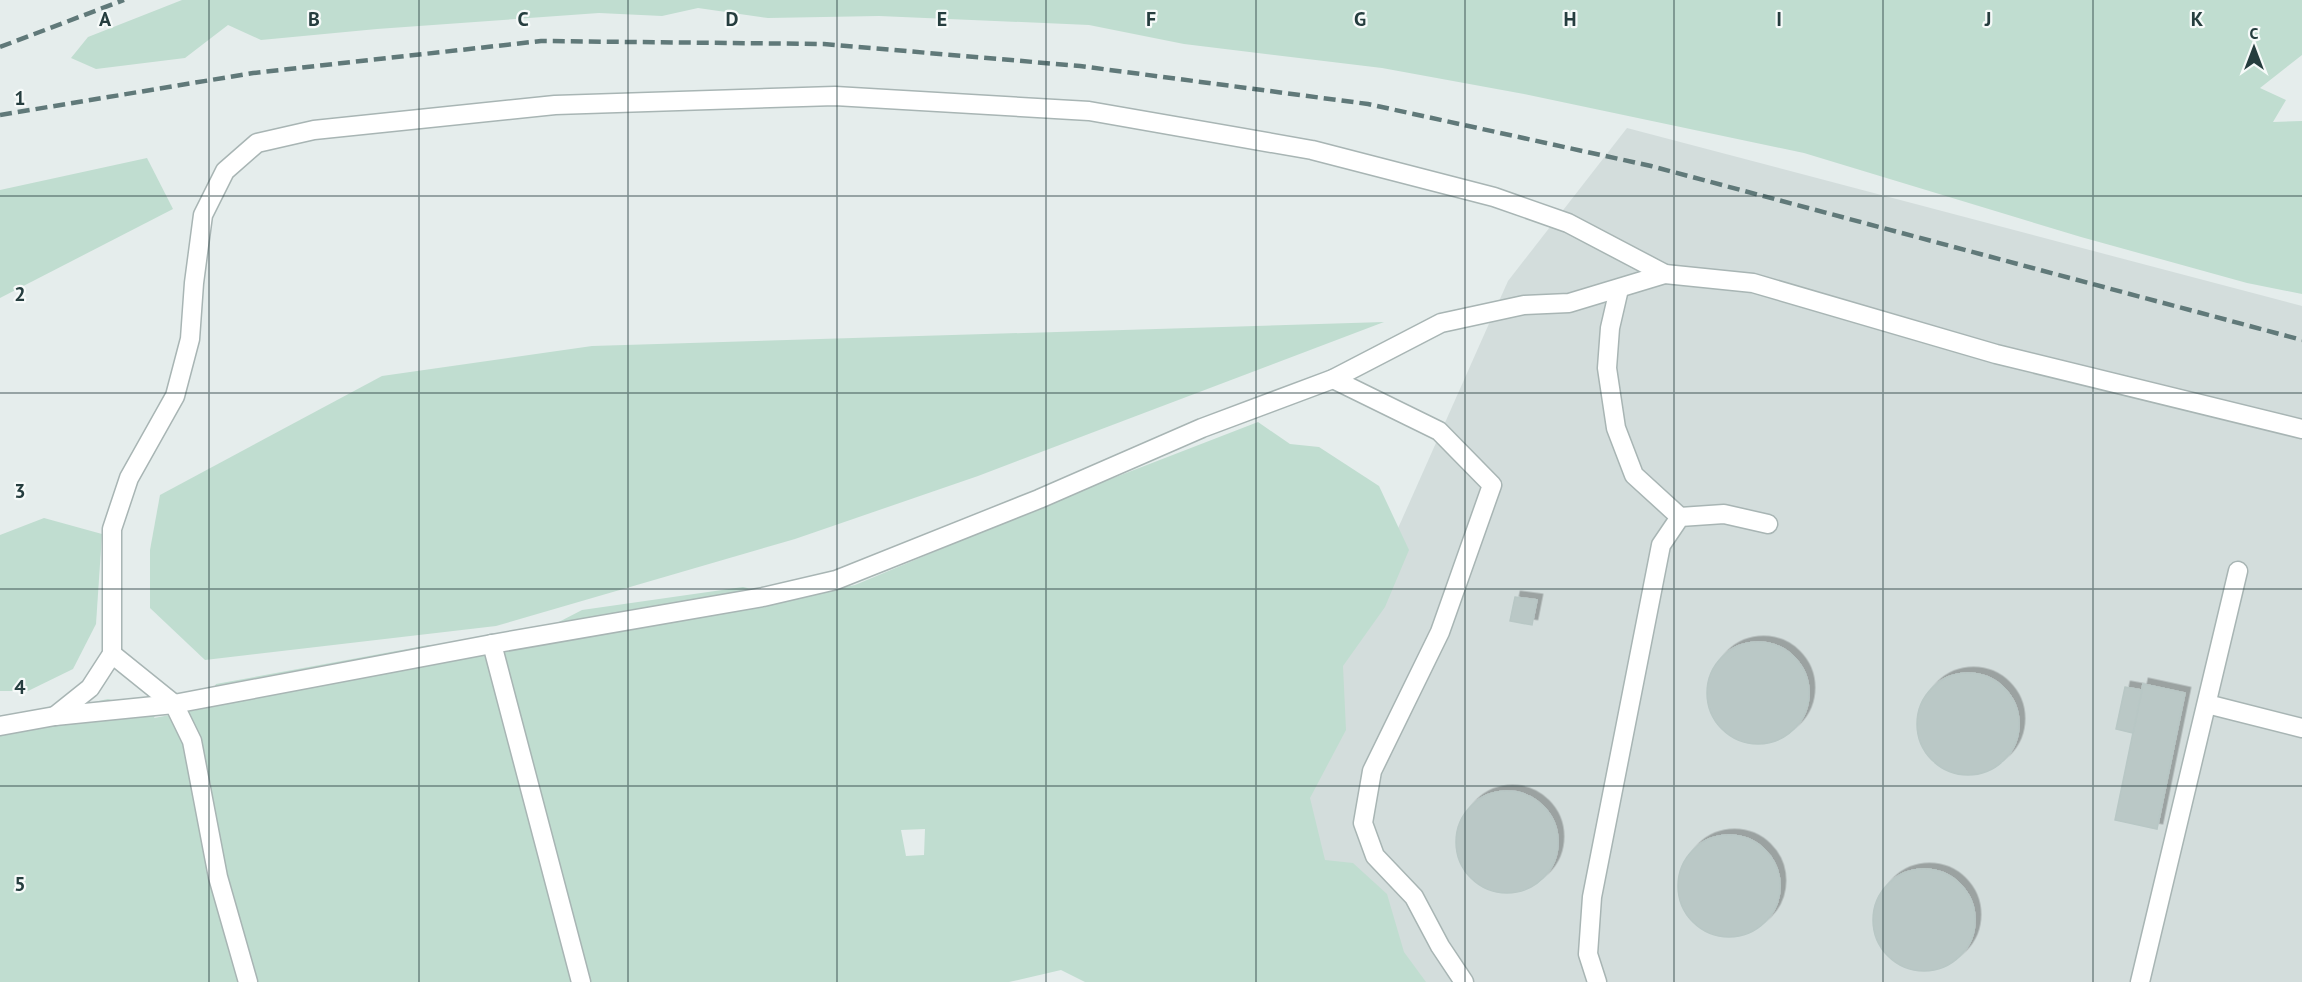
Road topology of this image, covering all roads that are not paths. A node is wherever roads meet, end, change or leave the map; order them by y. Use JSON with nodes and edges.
{"nodes":[{"id":1,"x":1665,"y":274,"type":"junction"},
{"id":2,"x":1619,"y":289,"type":"junction"},
{"id":3,"x":1333,"y":379,"type":"junction"},
{"id":4,"x":2302,"y":429,"type":"edge"},
{"id":5,"x":1680,"y":517,"type":"junction"},
{"id":6,"x":1768,"y":524,"type":"dead end"},
{"id":7,"x":2238,"y":571,"type":"dead end"},
{"id":8,"x":492,"y":644,"type":"junction"},
{"id":9,"x":112,"y":654,"type":"junction"},
{"id":10,"x":174,"y":704,"type":"junction"},
{"id":11,"x":2207,"y":704,"type":"junction"},
{"id":12,"x":55,"y":716,"type":"junction"},
{"id":13,"x":0,"y":726,"type":"edge"},
{"id":14,"x":2302,"y":728,"type":"edge"},
{"id":15,"x":248,"y":982,"type":"edge"},
{"id":16,"x":581,"y":982,"type":"edge"},
{"id":17,"x":1464,"y":982,"type":"edge"},
{"id":18,"x":1597,"y":982,"type":"edge"},
{"id":19,"x":2140,"y":982,"type":"edge"}],
"edges":[{"from":1,"to":2,"type":"lane"},
{"from":1,"to":4,"type":"lane"},
{"from":1,"to":9,"type":"lane"},
{"from":2,"to":3,"type":"lane"},
{"from":2,"to":5,"type":"lane"},
{"from":3,"to":8,"type":"lane"},
{"from":3,"to":17,"type":"lane"},
{"from":5,"to":6,"type":"lane"},
{"from":5,"to":18,"type":"lane"},
{"from":7,"to":11,"type":"lane"},
{"from":8,"to":10,"type":"lane"},
{"from":8,"to":16,"type":"lane"},
{"from":9,"to":10,"type":"lane"},
{"from":9,"to":12,"type":"lane"},
{"from":10,"to":12,"type":"lane"},
{"from":10,"to":15,"type":"lane"},
{"from":11,"to":14,"type":"lane"},
{"from":11,"to":19,"type":"lane"},
{"from":12,"to":13,"type":"lane"}]}
